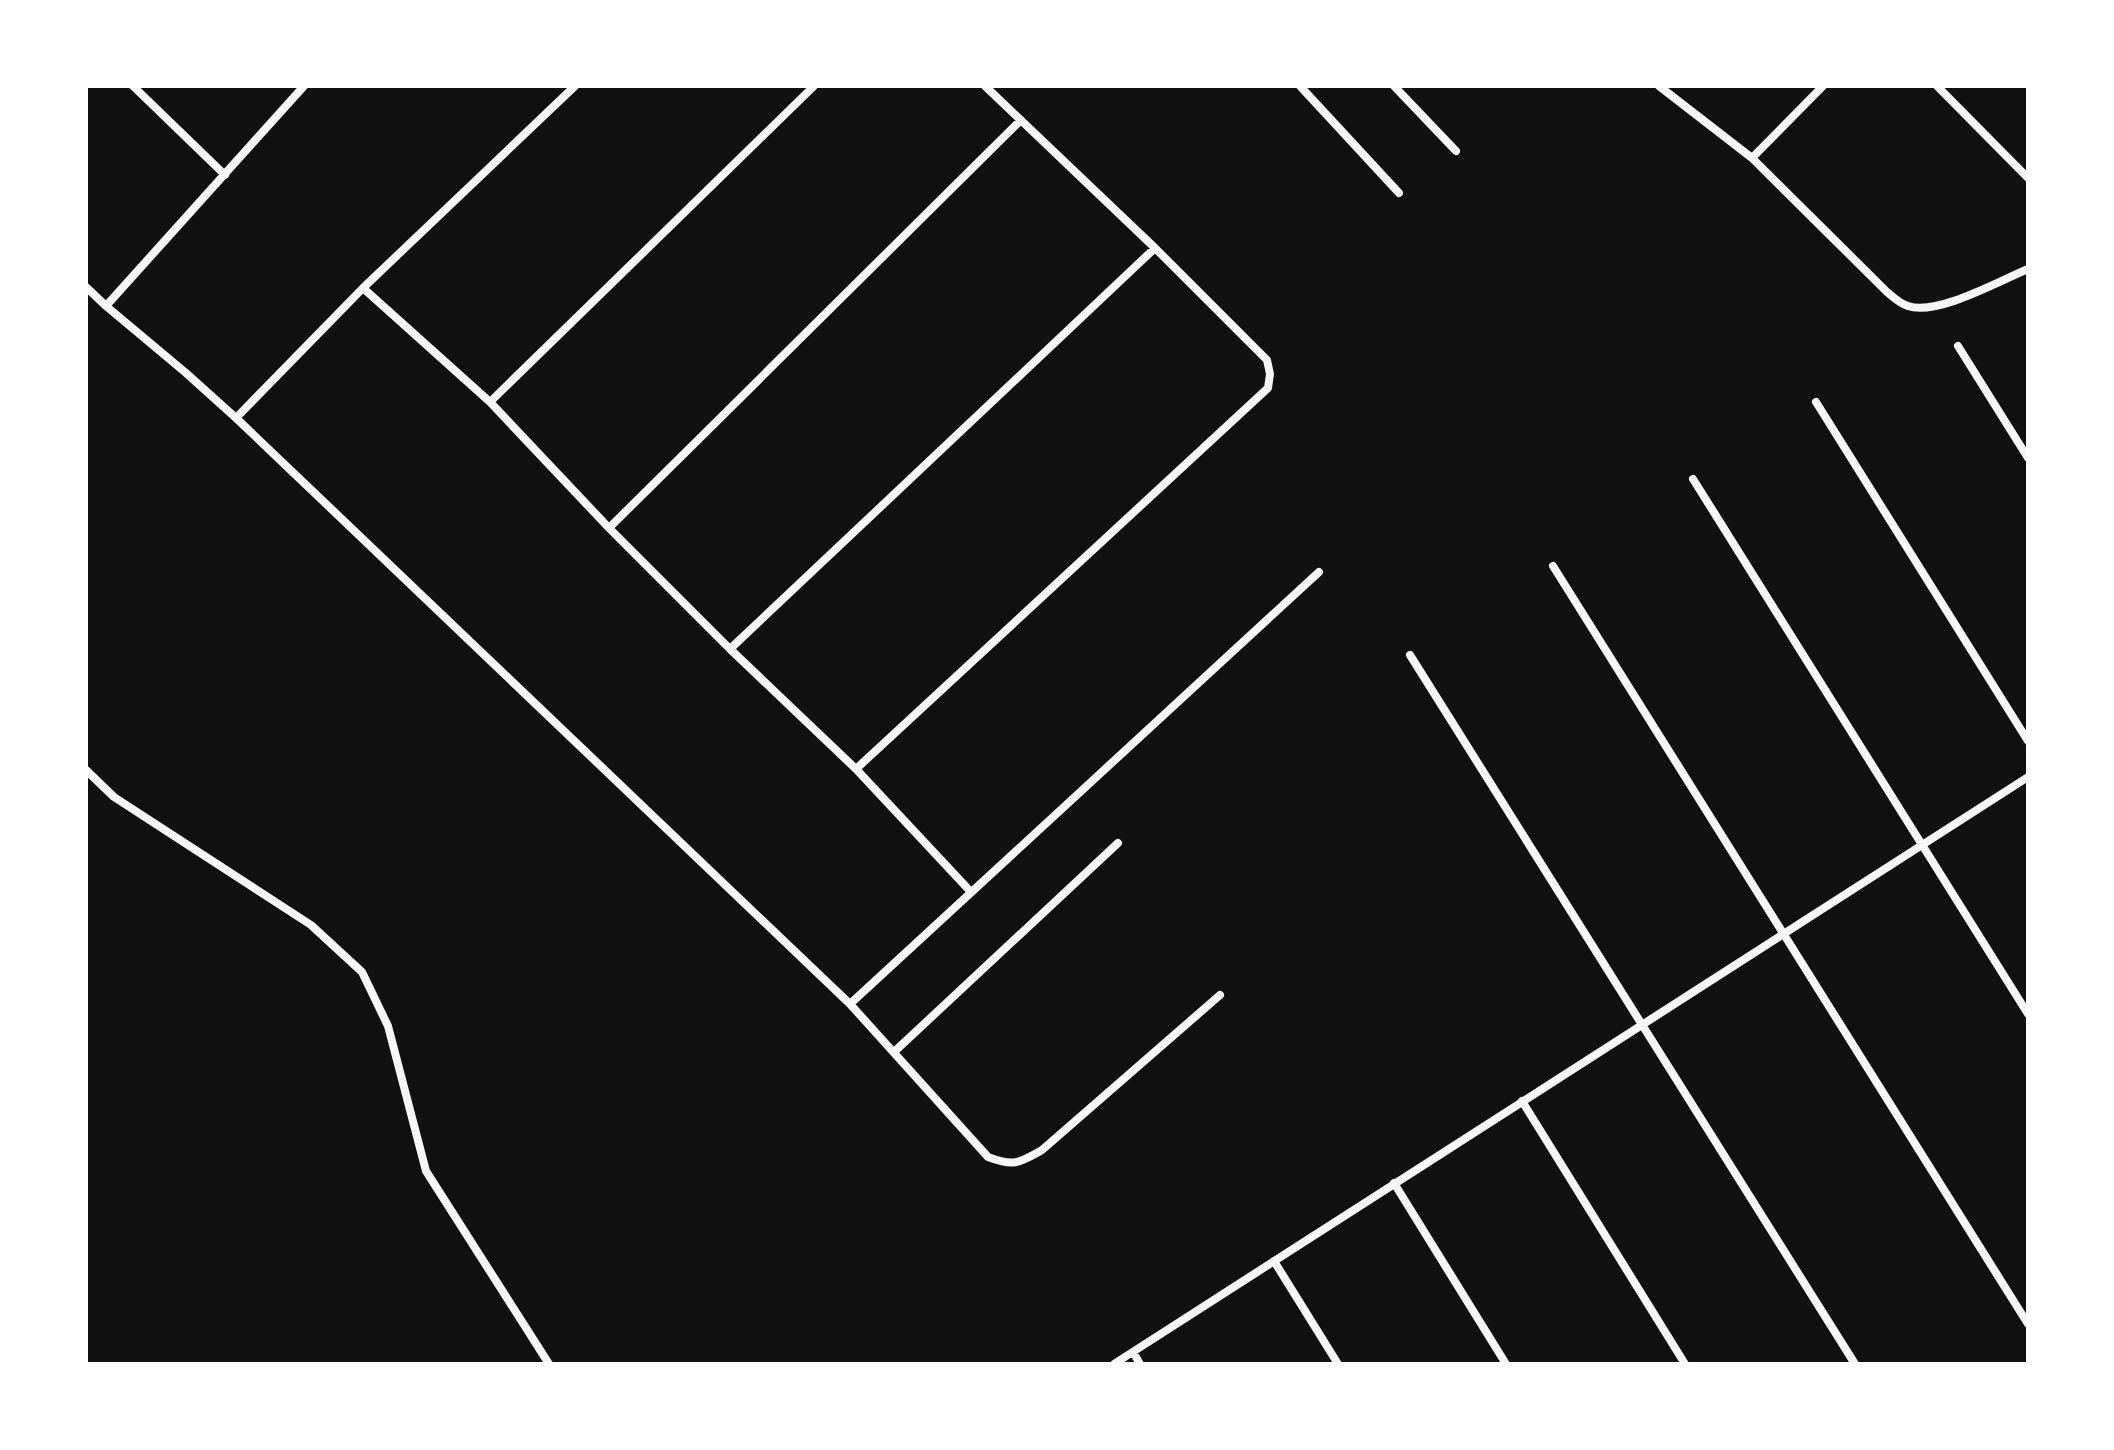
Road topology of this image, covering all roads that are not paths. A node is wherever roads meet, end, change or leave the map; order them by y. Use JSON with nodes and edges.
{"nodes":[{"id":1,"x":133,"y":86,"type":"edge"},
{"id":2,"x":304,"y":86,"type":"edge"},
{"id":3,"x":575,"y":86,"type":"edge"},
{"id":4,"x":814,"y":86,"type":"edge"},
{"id":5,"x":985,"y":86,"type":"edge"},
{"id":6,"x":1300,"y":86,"type":"edge"},
{"id":7,"x":1394,"y":86,"type":"edge"},
{"id":8,"x":1659,"y":86,"type":"edge"},
{"id":9,"x":1823,"y":86,"type":"edge"},
{"id":10,"x":1937,"y":86,"type":"edge"},
{"id":11,"x":1021,"y":120,"type":"junction"},
{"id":12,"x":1456,"y":151,"type":"dead end"},
{"id":13,"x":1752,"y":158,"type":"junction"},
{"id":14,"x":225,"y":175,"type":"junction"},
{"id":15,"x":2028,"y":178,"type":"edge"},
{"id":16,"x":1399,"y":193,"type":"dead end"},
{"id":17,"x":1155,"y":248,"type":"junction"},
{"id":18,"x":2028,"y":269,"type":"edge"},
{"id":19,"x":86,"y":287,"type":"edge"},
{"id":20,"x":363,"y":288,"type":"junction"},
{"id":21,"x":106,"y":306,"type":"junction"},
{"id":22,"x":1958,"y":346,"type":"dead end"},
{"id":23,"x":490,"y":402,"type":"junction"},
{"id":24,"x":1816,"y":402,"type":"dead end"},
{"id":25,"x":236,"y":418,"type":"junction"},
{"id":26,"x":2028,"y":458,"type":"edge"},
{"id":27,"x":1693,"y":479,"type":"dead end"},
{"id":28,"x":609,"y":528,"type":"junction"},
{"id":29,"x":1553,"y":566,"type":"dead end"},
{"id":30,"x":1319,"y":572,"type":"dead end"},
{"id":31,"x":730,"y":649,"type":"junction"},
{"id":32,"x":1410,"y":655,"type":"dead end"},
{"id":33,"x":2028,"y":741,"type":"edge"},
{"id":34,"x":856,"y":769,"type":"junction"},
{"id":35,"x":86,"y":770,"type":"edge"},
{"id":36,"x":2028,"y":777,"type":"edge"},
{"id":37,"x":1118,"y":843,"type":"dead end"},
{"id":38,"x":1922,"y":845,"type":"junction"},
{"id":39,"x":971,"y":892,"type":"junction"},
{"id":40,"x":1783,"y":934,"type":"junction"},
{"id":41,"x":1220,"y":995,"type":"dead end"},
{"id":42,"x":850,"y":1004,"type":"junction"},
{"id":43,"x":2028,"y":1014,"type":"edge"},
{"id":44,"x":1642,"y":1024,"type":"junction"},
{"id":45,"x":894,"y":1052,"type":"junction"},
{"id":46,"x":1522,"y":1101,"type":"junction"},
{"id":47,"x":1394,"y":1183,"type":"junction"},
{"id":48,"x":1274,"y":1261,"type":"junction"},
{"id":49,"x":2028,"y":1324,"type":"edge"},
{"id":50,"x":1133,"y":1352,"type":"junction"},
{"id":51,"x":549,"y":1364,"type":"edge"},
{"id":52,"x":1114,"y":1364,"type":"edge"},
{"id":53,"x":1140,"y":1364,"type":"edge"},
{"id":54,"x":1338,"y":1364,"type":"edge"},
{"id":55,"x":1506,"y":1364,"type":"edge"},
{"id":56,"x":1685,"y":1364,"type":"edge"},
{"id":57,"x":1855,"y":1364,"type":"edge"}],
"edges":[{"from":1,"to":14,"type":"street"},
{"from":2,"to":14,"type":"street"},
{"from":3,"to":20,"type":"street"},
{"from":4,"to":23,"type":"street"},
{"from":5,"to":11,"type":"street"},
{"from":6,"to":16,"type":"street"},
{"from":7,"to":12,"type":"street"},
{"from":8,"to":13,"type":"street"},
{"from":9,"to":13,"type":"street"},
{"from":10,"to":15,"type":"street"},
{"from":11,"to":17,"type":"street"},
{"from":11,"to":28,"type":"street"},
{"from":13,"to":18,"type":"street"},
{"from":14,"to":21,"type":"street"},
{"from":17,"to":31,"type":"street"},
{"from":17,"to":34,"type":"street"},
{"from":19,"to":21,"type":"street"},
{"from":20,"to":23,"type":"street"},
{"from":20,"to":25,"type":"street"},
{"from":21,"to":25,"type":"street"},
{"from":22,"to":26,"type":"street"},
{"from":23,"to":28,"type":"street"},
{"from":24,"to":33,"type":"street"},
{"from":25,"to":42,"type":"street"},
{"from":27,"to":38,"type":"street"},
{"from":28,"to":31,"type":"street"},
{"from":29,"to":40,"type":"street"},
{"from":30,"to":39,"type":"street"},
{"from":31,"to":34,"type":"street"},
{"from":32,"to":44,"type":"street"},
{"from":34,"to":39,"type":"street"},
{"from":35,"to":51,"type":"street"},
{"from":36,"to":38,"type":"street"},
{"from":37,"to":45,"type":"street"},
{"from":38,"to":40,"type":"street"},
{"from":38,"to":43,"type":"street"},
{"from":39,"to":42,"type":"street"},
{"from":40,"to":44,"type":"street"},
{"from":40,"to":49,"type":"street"},
{"from":41,"to":45,"type":"street"},
{"from":42,"to":45,"type":"street"},
{"from":44,"to":46,"type":"street"},
{"from":44,"to":57,"type":"street"},
{"from":46,"to":47,"type":"street"},
{"from":46,"to":56,"type":"street"},
{"from":47,"to":48,"type":"street"},
{"from":47,"to":55,"type":"street"},
{"from":48,"to":50,"type":"street"},
{"from":48,"to":54,"type":"street"},
{"from":50,"to":52,"type":"street"},
{"from":50,"to":53,"type":"street"}]}
